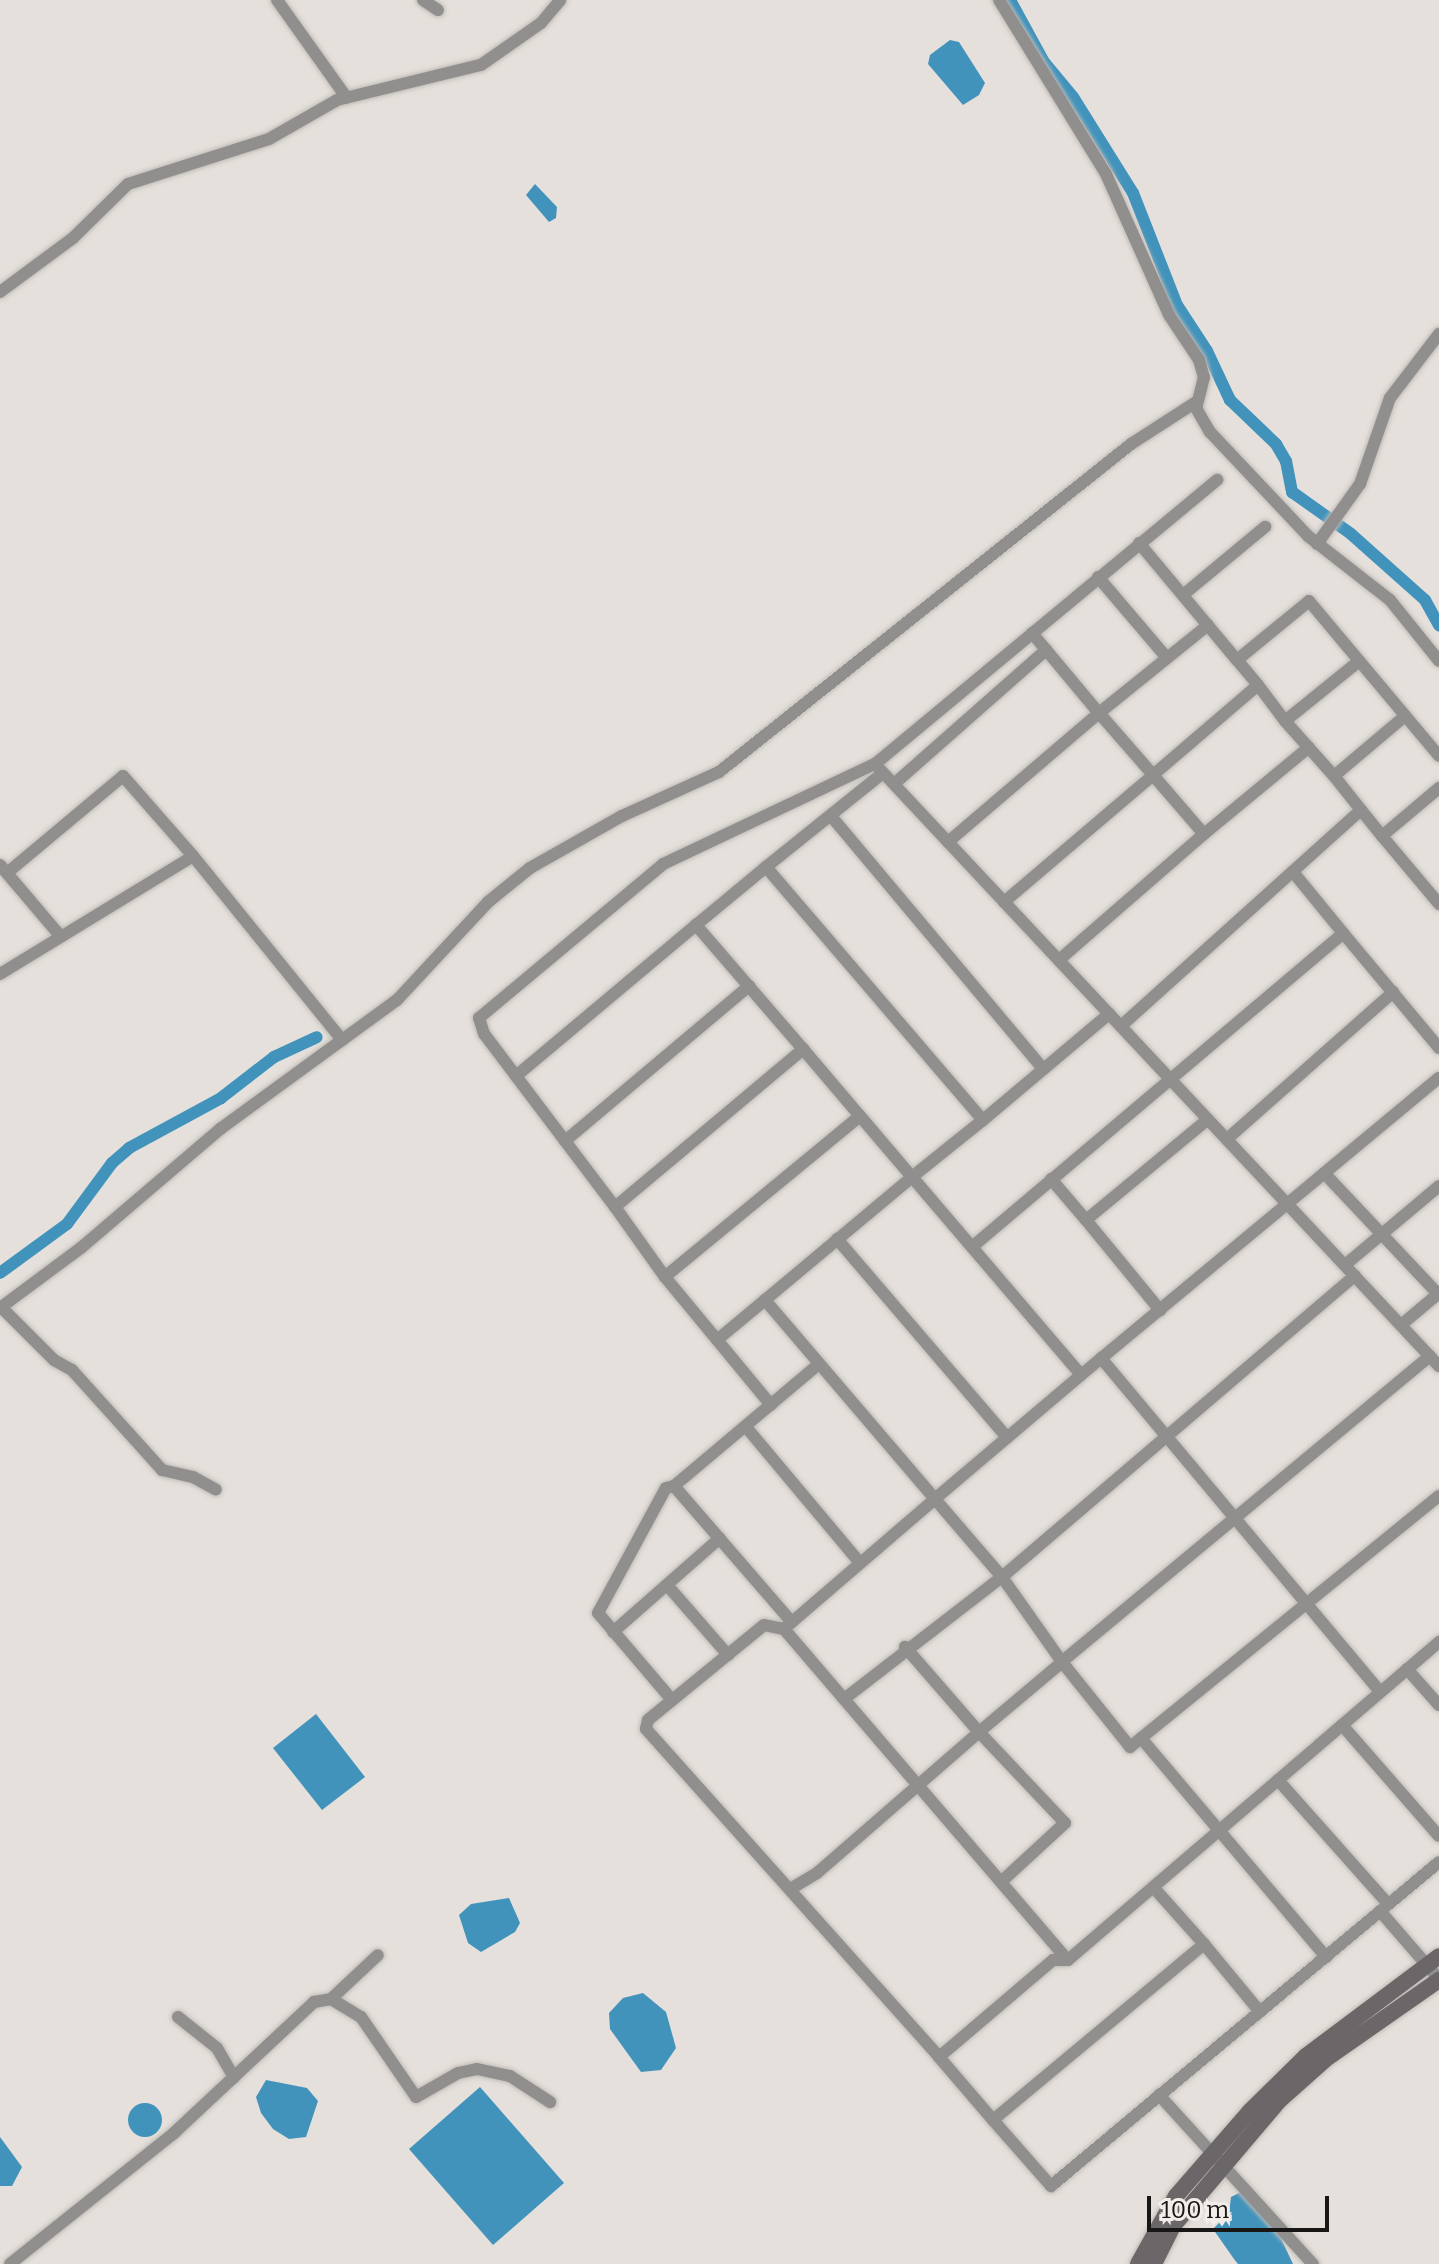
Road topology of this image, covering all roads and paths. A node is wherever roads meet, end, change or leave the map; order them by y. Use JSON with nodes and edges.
{"nodes":[{"id":1,"x":277,"y":0,"type":"edge"},
{"id":2,"x":423,"y":0,"type":"edge"},
{"id":3,"x":560,"y":0,"type":"edge"},
{"id":4,"x":999,"y":0,"type":"edge"},
{"id":5,"x":438,"y":10,"type":"dead end"},
{"id":6,"x":347,"y":98,"type":"junction"},
{"id":7,"x":0,"y":292,"type":"edge"},
{"id":8,"x":1439,"y":334,"type":"edge"},
{"id":9,"x":1196,"y":402,"type":"junction"},
{"id":10,"x":1217,"y":480,"type":"dead end"},
{"id":11,"x":1265,"y":527,"type":"dead end"},
{"id":12,"x":1139,"y":543,"type":"junction"},
{"id":13,"x":1317,"y":544,"type":"junction"},
{"id":14,"x":1098,"y":577,"type":"junction"},
{"id":15,"x":1183,"y":595,"type":"junction"},
{"id":16,"x":1208,"y":625,"type":"junction"},
{"id":17,"x":1032,"y":633,"type":"junction"},
{"id":18,"x":1046,"y":650,"type":"junction"},
{"id":19,"x":1167,"y":658,"type":"junction"},
{"id":20,"x":1237,"y":660,"type":"junction"},
{"id":21,"x":1359,"y":661,"type":"junction"},
{"id":22,"x":1439,"y":661,"type":"edge"},
{"id":23,"x":1258,"y":685,"type":"junction"},
{"id":24,"x":1099,"y":713,"type":"junction"},
{"id":25,"x":1405,"y":716,"type":"junction"},
{"id":26,"x":1285,"y":721,"type":"junction"},
{"id":27,"x":1309,"y":747,"type":"junction"},
{"id":28,"x":1439,"y":756,"type":"edge"},
{"id":29,"x":879,"y":769,"type":"junction"},
{"id":30,"x":1153,"y":775,"type":"junction"},
{"id":31,"x":1334,"y":776,"type":"junction"},
{"id":32,"x":894,"y":784,"type":"junction"},
{"id":33,"x":1439,"y":788,"type":"edge"},
{"id":34,"x":1361,"y":810,"type":"junction"},
{"id":35,"x":831,"y":816,"type":"junction"},
{"id":36,"x":1204,"y":834,"type":"junction"},
{"id":37,"x":1382,"y":836,"type":"junction"},
{"id":38,"x":948,"y":842,"type":"junction"},
{"id":39,"x":193,"y":856,"type":"junction"},
{"id":40,"x":766,"y":867,"type":"junction"},
{"id":41,"x":3,"y":869,"type":"edge"},
{"id":42,"x":1293,"y":872,"type":"junction"},
{"id":43,"x":1004,"y":902,"type":"junction"},
{"id":44,"x":1439,"y":904,"type":"edge"},
{"id":45,"x":696,"y":925,"type":"junction"},
{"id":46,"x":1343,"y":933,"type":"junction"},
{"id":47,"x":61,"y":937,"type":"junction"},
{"id":48,"x":1059,"y":960,"type":"junction"},
{"id":49,"x":0,"y":974,"type":"edge"},
{"id":50,"x":749,"y":986,"type":"junction"},
{"id":51,"x":1393,"y":992,"type":"junction"},
{"id":52,"x":1109,"y":1014,"type":"junction"},
{"id":53,"x":1121,"y":1026,"type":"junction"},
{"id":54,"x":342,"y":1040,"type":"junction"},
{"id":55,"x":1439,"y":1048,"type":"edge"},
{"id":56,"x":803,"y":1049,"type":"junction"},
{"id":57,"x":1043,"y":1069,"type":"junction"},
{"id":58,"x":516,"y":1076,"type":"junction"},
{"id":59,"x":1439,"y":1078,"type":"edge"},
{"id":60,"x":1170,"y":1079,"type":"junction"},
{"id":61,"x":860,"y":1116,"type":"junction"},
{"id":62,"x":1208,"y":1119,"type":"junction"},
{"id":63,"x":983,"y":1120,"type":"junction"},
{"id":64,"x":1227,"y":1139,"type":"junction"},
{"id":65,"x":565,"y":1141,"type":"junction"},
{"id":66,"x":1325,"y":1174,"type":"junction"},
{"id":67,"x":912,"y":1177,"type":"junction"},
{"id":68,"x":1051,"y":1179,"type":"junction"},
{"id":69,"x":1439,"y":1186,"type":"edge"},
{"id":70,"x":1288,"y":1205,"type":"junction"},
{"id":71,"x":615,"y":1207,"type":"junction"},
{"id":72,"x":1086,"y":1220,"type":"junction"},
{"id":73,"x":1380,"y":1235,"type":"junction"},
{"id":74,"x":837,"y":1239,"type":"junction"},
{"id":75,"x":972,"y":1247,"type":"junction"},
{"id":76,"x":1345,"y":1265,"type":"junction"},
{"id":77,"x":1355,"y":1276,"type":"junction"},
{"id":78,"x":665,"y":1277,"type":"junction"},
{"id":79,"x":1439,"y":1294,"type":"edge"},
{"id":80,"x":765,"y":1300,"type":"junction"},
{"id":81,"x":1,"y":1307,"type":"edge"},
{"id":82,"x":1160,"y":1310,"type":"junction"},
{"id":83,"x":1401,"y":1325,"type":"junction"},
{"id":84,"x":717,"y":1340,"type":"junction"},
{"id":85,"x":1101,"y":1358,"type":"junction"},
{"id":86,"x":1434,"y":1361,"type":"edge"},
{"id":87,"x":819,"y":1364,"type":"junction"},
{"id":88,"x":1081,"y":1375,"type":"junction"},
{"id":89,"x":771,"y":1405,"type":"junction"},
{"id":90,"x":746,"y":1427,"type":"junction"},
{"id":91,"x":1168,"y":1436,"type":"junction"},
{"id":92,"x":1007,"y":1437,"type":"junction"},
{"id":93,"x":674,"y":1486,"type":"junction"},
{"id":94,"x":216,"y":1490,"type":"dead end"},
{"id":95,"x":1439,"y":1496,"type":"edge"},
{"id":96,"x":935,"y":1499,"type":"junction"},
{"id":97,"x":1236,"y":1517,"type":"junction"},
{"id":98,"x":720,"y":1538,"type":"junction"},
{"id":99,"x":860,"y":1563,"type":"junction"},
{"id":100,"x":1002,"y":1577,"type":"junction"},
{"id":101,"x":667,"y":1585,"type":"junction"},
{"id":102,"x":1308,"y":1603,"type":"junction"},
{"id":103,"x":788,"y":1625,"type":"junction"},
{"id":104,"x":613,"y":1632,"type":"junction"},
{"id":105,"x":1439,"y":1642,"type":"edge"},
{"id":106,"x":905,"y":1647,"type":"junction"},
{"id":107,"x":728,"y":1655,"type":"junction"},
{"id":108,"x":1062,"y":1662,"type":"junction"},
{"id":109,"x":1407,"y":1669,"type":"junction"},
{"id":110,"x":1380,"y":1692,"type":"junction"},
{"id":111,"x":844,"y":1699,"type":"junction"},
{"id":112,"x":672,"y":1700,"type":"junction"},
{"id":113,"x":1439,"y":1705,"type":"edge"},
{"id":114,"x":1342,"y":1725,"type":"junction"},
{"id":115,"x":979,"y":1732,"type":"junction"},
{"id":116,"x":1141,"y":1738,"type":"junction"},
{"id":117,"x":1278,"y":1780,"type":"junction"},
{"id":118,"x":917,"y":1784,"type":"junction"},
{"id":119,"x":1217,"y":1832,"type":"junction"},
{"id":120,"x":1439,"y":1836,"type":"edge"},
{"id":121,"x":1439,"y":1862,"type":"edge"},
{"id":122,"x":1001,"y":1882,"type":"junction"},
{"id":123,"x":1153,"y":1887,"type":"junction"},
{"id":124,"x":792,"y":1888,"type":"junction"},
{"id":125,"x":1384,"y":1908,"type":"junction"},
{"id":126,"x":1204,"y":1944,"type":"junction"},
{"id":127,"x":378,"y":1955,"type":"dead end"},
{"id":128,"x":1326,"y":1957,"type":"junction"},
{"id":129,"x":1068,"y":1960,"type":"junction"},
{"id":130,"x":1436,"y":1970,"type":"edge"},
{"id":131,"x":331,"y":1999,"type":"junction"},
{"id":132,"x":1260,"y":2012,"type":"junction"},
{"id":133,"x":178,"y":2017,"type":"dead end"},
{"id":134,"x":939,"y":2057,"type":"junction"},
{"id":135,"x":234,"y":2078,"type":"junction"},
{"id":136,"x":1159,"y":2095,"type":"junction"},
{"id":137,"x":550,"y":2102,"type":"dead end"},
{"id":138,"x":993,"y":2120,"type":"junction"},
{"id":139,"x":1216,"y":2160,"type":"junction"},
{"id":140,"x":10,"y":2264,"type":"edge"},
{"id":141,"x":1138,"y":2264,"type":"edge"},
{"id":142,"x":1154,"y":2264,"type":"edge"},
{"id":143,"x":1313,"y":2264,"type":"edge"}],
"edges":[{"from":1,"to":6,"type":"street"},
{"from":2,"to":5,"type":"street"},
{"from":3,"to":6,"type":"street"},
{"from":4,"to":9,"type":"street"},
{"from":6,"to":7,"type":"street"},
{"from":8,"to":13,"type":"street"},
{"from":9,"to":13,"type":"street"},
{"from":9,"to":54,"type":"street"},
{"from":10,"to":12,"type":"street"},
{"from":11,"to":15,"type":"street"},
{"from":12,"to":14,"type":"street"},
{"from":12,"to":15,"type":"street"},
{"from":13,"to":22,"type":"street"},
{"from":14,"to":17,"type":"street"},
{"from":14,"to":19,"type":"street"},
{"from":15,"to":16,"type":"street"},
{"from":16,"to":19,"type":"street"},
{"from":16,"to":20,"type":"street"},
{"from":17,"to":18,"type":"street"},
{"from":17,"to":29,"type":"street"},
{"from":18,"to":24,"type":"street"},
{"from":18,"to":32,"type":"street"},
{"from":19,"to":24,"type":"street"},
{"from":20,"to":21,"type":"street"},
{"from":20,"to":23,"type":"street"},
{"from":21,"to":25,"type":"street"},
{"from":21,"to":26,"type":"street"},
{"from":23,"to":26,"type":"street"},
{"from":23,"to":30,"type":"street"},
{"from":24,"to":30,"type":"street"},
{"from":24,"to":38,"type":"street"},
{"from":25,"to":28,"type":"street"},
{"from":25,"to":31,"type":"street"},
{"from":26,"to":27,"type":"street"},
{"from":27,"to":31,"type":"street"},
{"from":27,"to":36,"type":"street"},
{"from":29,"to":32,"type":"street"},
{"from":29,"to":35,"type":"street"},
{"from":29,"to":58,"type":"street"},
{"from":30,"to":36,"type":"street"},
{"from":30,"to":43,"type":"street"},
{"from":31,"to":34,"type":"street"},
{"from":32,"to":38,"type":"street"},
{"from":33,"to":37,"type":"street"},
{"from":34,"to":37,"type":"street"},
{"from":34,"to":42,"type":"street"},
{"from":35,"to":40,"type":"street"},
{"from":35,"to":57,"type":"street"},
{"from":36,"to":48,"type":"street"},
{"from":37,"to":44,"type":"street"},
{"from":38,"to":43,"type":"street"},
{"from":39,"to":41,"type":"street"},
{"from":39,"to":47,"type":"street"},
{"from":39,"to":54,"type":"street"},
{"from":40,"to":45,"type":"street"},
{"from":40,"to":63,"type":"street"},
{"from":41,"to":47,"type":"street"},
{"from":42,"to":46,"type":"street"},
{"from":42,"to":53,"type":"street"},
{"from":43,"to":48,"type":"street"},
{"from":45,"to":50,"type":"street"},
{"from":45,"to":58,"type":"street"},
{"from":46,"to":51,"type":"street"},
{"from":46,"to":60,"type":"street"},
{"from":47,"to":49,"type":"street"},
{"from":48,"to":52,"type":"street"},
{"from":50,"to":56,"type":"street"},
{"from":50,"to":65,"type":"street"},
{"from":51,"to":55,"type":"street"},
{"from":51,"to":64,"type":"street"},
{"from":52,"to":53,"type":"street"},
{"from":52,"to":57,"type":"street"},
{"from":53,"to":60,"type":"street"},
{"from":54,"to":81,"type":"street"},
{"from":56,"to":61,"type":"street"},
{"from":56,"to":71,"type":"street"},
{"from":57,"to":63,"type":"street"},
{"from":58,"to":65,"type":"street"},
{"from":59,"to":66,"type":"street"},
{"from":60,"to":62,"type":"street"},
{"from":60,"to":68,"type":"street"},
{"from":61,"to":67,"type":"street"},
{"from":61,"to":78,"type":"street"},
{"from":62,"to":64,"type":"street"},
{"from":62,"to":72,"type":"street"},
{"from":63,"to":67,"type":"street"},
{"from":64,"to":70,"type":"street"},
{"from":65,"to":71,"type":"street"},
{"from":66,"to":70,"type":"street"},
{"from":66,"to":73,"type":"street"},
{"from":67,"to":74,"type":"street"},
{"from":67,"to":75,"type":"street"},
{"from":68,"to":72,"type":"street"},
{"from":68,"to":75,"type":"street"},
{"from":69,"to":73,"type":"street"},
{"from":70,"to":76,"type":"street"},
{"from":70,"to":82,"type":"street"},
{"from":71,"to":78,"type":"street"},
{"from":72,"to":82,"type":"street"},
{"from":73,"to":76,"type":"street"},
{"from":73,"to":79,"type":"street"},
{"from":74,"to":80,"type":"street"},
{"from":74,"to":92,"type":"street"},
{"from":75,"to":88,"type":"street"},
{"from":76,"to":77,"type":"street"},
{"from":77,"to":83,"type":"street"},
{"from":77,"to":91,"type":"street"},
{"from":78,"to":84,"type":"street"},
{"from":79,"to":83,"type":"street"},
{"from":80,"to":84,"type":"street"},
{"from":80,"to":87,"type":"street"},
{"from":81,"to":94,"type":"street"},
{"from":82,"to":85,"type":"street"},
{"from":83,"to":86,"type":"street"},
{"from":84,"to":89,"type":"street"},
{"from":85,"to":88,"type":"street"},
{"from":85,"to":91,"type":"street"},
{"from":86,"to":97,"type":"street"},
{"from":87,"to":89,"type":"street"},
{"from":87,"to":96,"type":"street"},
{"from":88,"to":92,"type":"street"},
{"from":89,"to":90,"type":"street"},
{"from":90,"to":93,"type":"street"},
{"from":90,"to":99,"type":"street"},
{"from":91,"to":97,"type":"street"},
{"from":91,"to":100,"type":"street"},
{"from":92,"to":96,"type":"street"},
{"from":93,"to":98,"type":"street"},
{"from":93,"to":104,"type":"street"},
{"from":95,"to":102,"type":"street"},
{"from":96,"to":99,"type":"street"},
{"from":96,"to":100,"type":"street"},
{"from":97,"to":102,"type":"street"},
{"from":97,"to":108,"type":"street"},
{"from":98,"to":101,"type":"street"},
{"from":98,"to":103,"type":"street"},
{"from":99,"to":103,"type":"street"},
{"from":100,"to":106,"type":"street"},
{"from":100,"to":108,"type":"street"},
{"from":101,"to":104,"type":"street"},
{"from":101,"to":107,"type":"street"},
{"from":102,"to":110,"type":"street"},
{"from":102,"to":116,"type":"street"},
{"from":103,"to":107,"type":"street"},
{"from":103,"to":111,"type":"street"},
{"from":104,"to":112,"type":"street"},
{"from":105,"to":109,"type":"street"},
{"from":106,"to":111,"type":"street"},
{"from":106,"to":115,"type":"street"},
{"from":107,"to":112,"type":"street"},
{"from":108,"to":115,"type":"street"},
{"from":108,"to":116,"type":"street"},
{"from":109,"to":110,"type":"street"},
{"from":109,"to":113,"type":"street"},
{"from":110,"to":114,"type":"street"},
{"from":111,"to":118,"type":"street"},
{"from":112,"to":124,"type":"street"},
{"from":114,"to":117,"type":"street"},
{"from":114,"to":120,"type":"street"},
{"from":115,"to":118,"type":"street"},
{"from":115,"to":122,"type":"street"},
{"from":116,"to":119,"type":"street"},
{"from":117,"to":119,"type":"street"},
{"from":117,"to":125,"type":"street"},
{"from":118,"to":122,"type":"street"},
{"from":118,"to":124,"type":"street"},
{"from":119,"to":123,"type":"street"},
{"from":119,"to":128,"type":"street"},
{"from":121,"to":125,"type":"street"},
{"from":122,"to":129,"type":"street"},
{"from":123,"to":126,"type":"street"},
{"from":123,"to":129,"type":"street"},
{"from":124,"to":134,"type":"street"},
{"from":125,"to":128,"type":"street"},
{"from":125,"to":130,"type":"street"},
{"from":126,"to":132,"type":"street"},
{"from":126,"to":138,"type":"street"},
{"from":127,"to":131,"type":"street"},
{"from":128,"to":132,"type":"street"},
{"from":129,"to":134,"type":"street"},
{"from":130,"to":139,"type":"main road"},
{"from":131,"to":135,"type":"street"},
{"from":131,"to":137,"type":"street"},
{"from":132,"to":136,"type":"street"},
{"from":133,"to":135,"type":"street"},
{"from":134,"to":138,"type":"street"},
{"from":135,"to":140,"type":"street"},
{"from":136,"to":138,"type":"street"},
{"from":136,"to":139,"type":"street"},
{"from":139,"to":141,"type":"main road"},
{"from":139,"to":142,"type":"main road"},
{"from":139,"to":143,"type":"street"}]}
